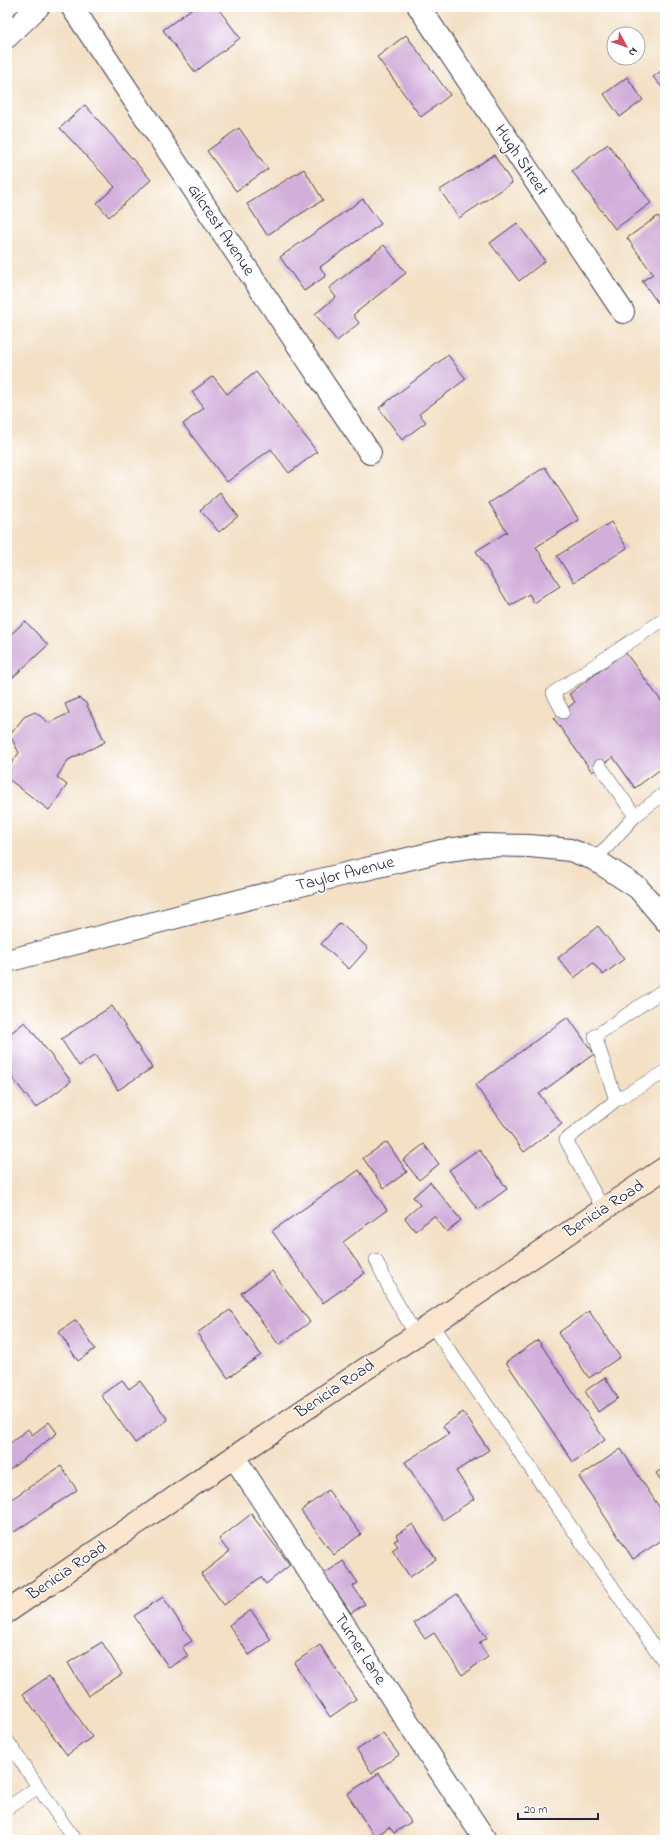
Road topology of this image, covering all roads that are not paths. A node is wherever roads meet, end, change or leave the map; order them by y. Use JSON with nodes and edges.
{"nodes":[{"id":1,"x":38,"y":7,"type":"edge"},
{"id":2,"x":72,"y":7,"type":"edge"},
{"id":3,"x":419,"y":7,"type":"edge"},
{"id":4,"x":7,"y":37,"type":"edge"},
{"id":5,"x":623,"y":312,"type":"dead end"},
{"id":6,"x":370,"y":453,"type":"dead end"},
{"id":7,"x":665,"y":624,"type":"edge"},
{"id":8,"x":563,"y":712,"type":"dead end"},
{"id":9,"x":600,"y":766,"type":"dead end"},
{"id":10,"x":665,"y":793,"type":"edge"},
{"id":11,"x":635,"y":816,"type":"junction"},
{"id":12,"x":594,"y":859,"type":"junction"},
{"id":13,"x":665,"y":920,"type":"edge"},
{"id":14,"x":7,"y":961,"type":"edge"},
{"id":15,"x":665,"y":989,"type":"edge"},
{"id":16,"x":665,"y":1072,"type":"edge"},
{"id":17,"x":616,"y":1100,"type":"junction"},
{"id":18,"x":665,"y":1168,"type":"edge"},
{"id":19,"x":603,"y":1209,"type":"junction"},
{"id":20,"x":376,"y":1260,"type":"dead end"},
{"id":21,"x":424,"y":1329,"type":"junction"},
{"id":22,"x":234,"y":1457,"type":"junction"},
{"id":23,"x":9,"y":1605,"type":"edge"},
{"id":24,"x":665,"y":1663,"type":"edge"},
{"id":25,"x":7,"y":1740,"type":"edge"},
{"id":26,"x":38,"y":1787,"type":"junction"},
{"id":27,"x":7,"y":1808,"type":"edge"},
{"id":28,"x":75,"y":1840,"type":"edge"},
{"id":29,"x":480,"y":1840,"type":"edge"}],
"edges":[{"from":1,"to":4,"type":"street"},
{"from":2,"to":6,"type":"street","name":"Gilcrest Avenue"},
{"from":3,"to":5,"type":"street","name":"Hugh Street"},
{"from":7,"to":8,"type":"lane"},
{"from":9,"to":11,"type":"lane"},
{"from":10,"to":11,"type":"lane"},
{"from":11,"to":12,"type":"lane"},
{"from":12,"to":13,"type":"street","name":"Taylor Avenue"},
{"from":12,"to":14,"type":"street","name":"Taylor Avenue"},
{"from":15,"to":17,"type":"lane"},
{"from":16,"to":17,"type":"lane"},
{"from":17,"to":19,"type":"lane"},
{"from":18,"to":19,"type":"main road","name":"Benicia Road"},
{"from":19,"to":21,"type":"main road","name":"Benicia Road"},
{"from":20,"to":21,"type":"lane"},
{"from":21,"to":22,"type":"main road","name":"Benicia Road"},
{"from":21,"to":24,"type":"lane"},
{"from":22,"to":23,"type":"main road","name":"Benicia Road"},
{"from":22,"to":29,"type":"street","name":"Turner Lane"},
{"from":25,"to":26,"type":"lane"},
{"from":26,"to":27,"type":"lane"},
{"from":26,"to":28,"type":"lane"}]}
